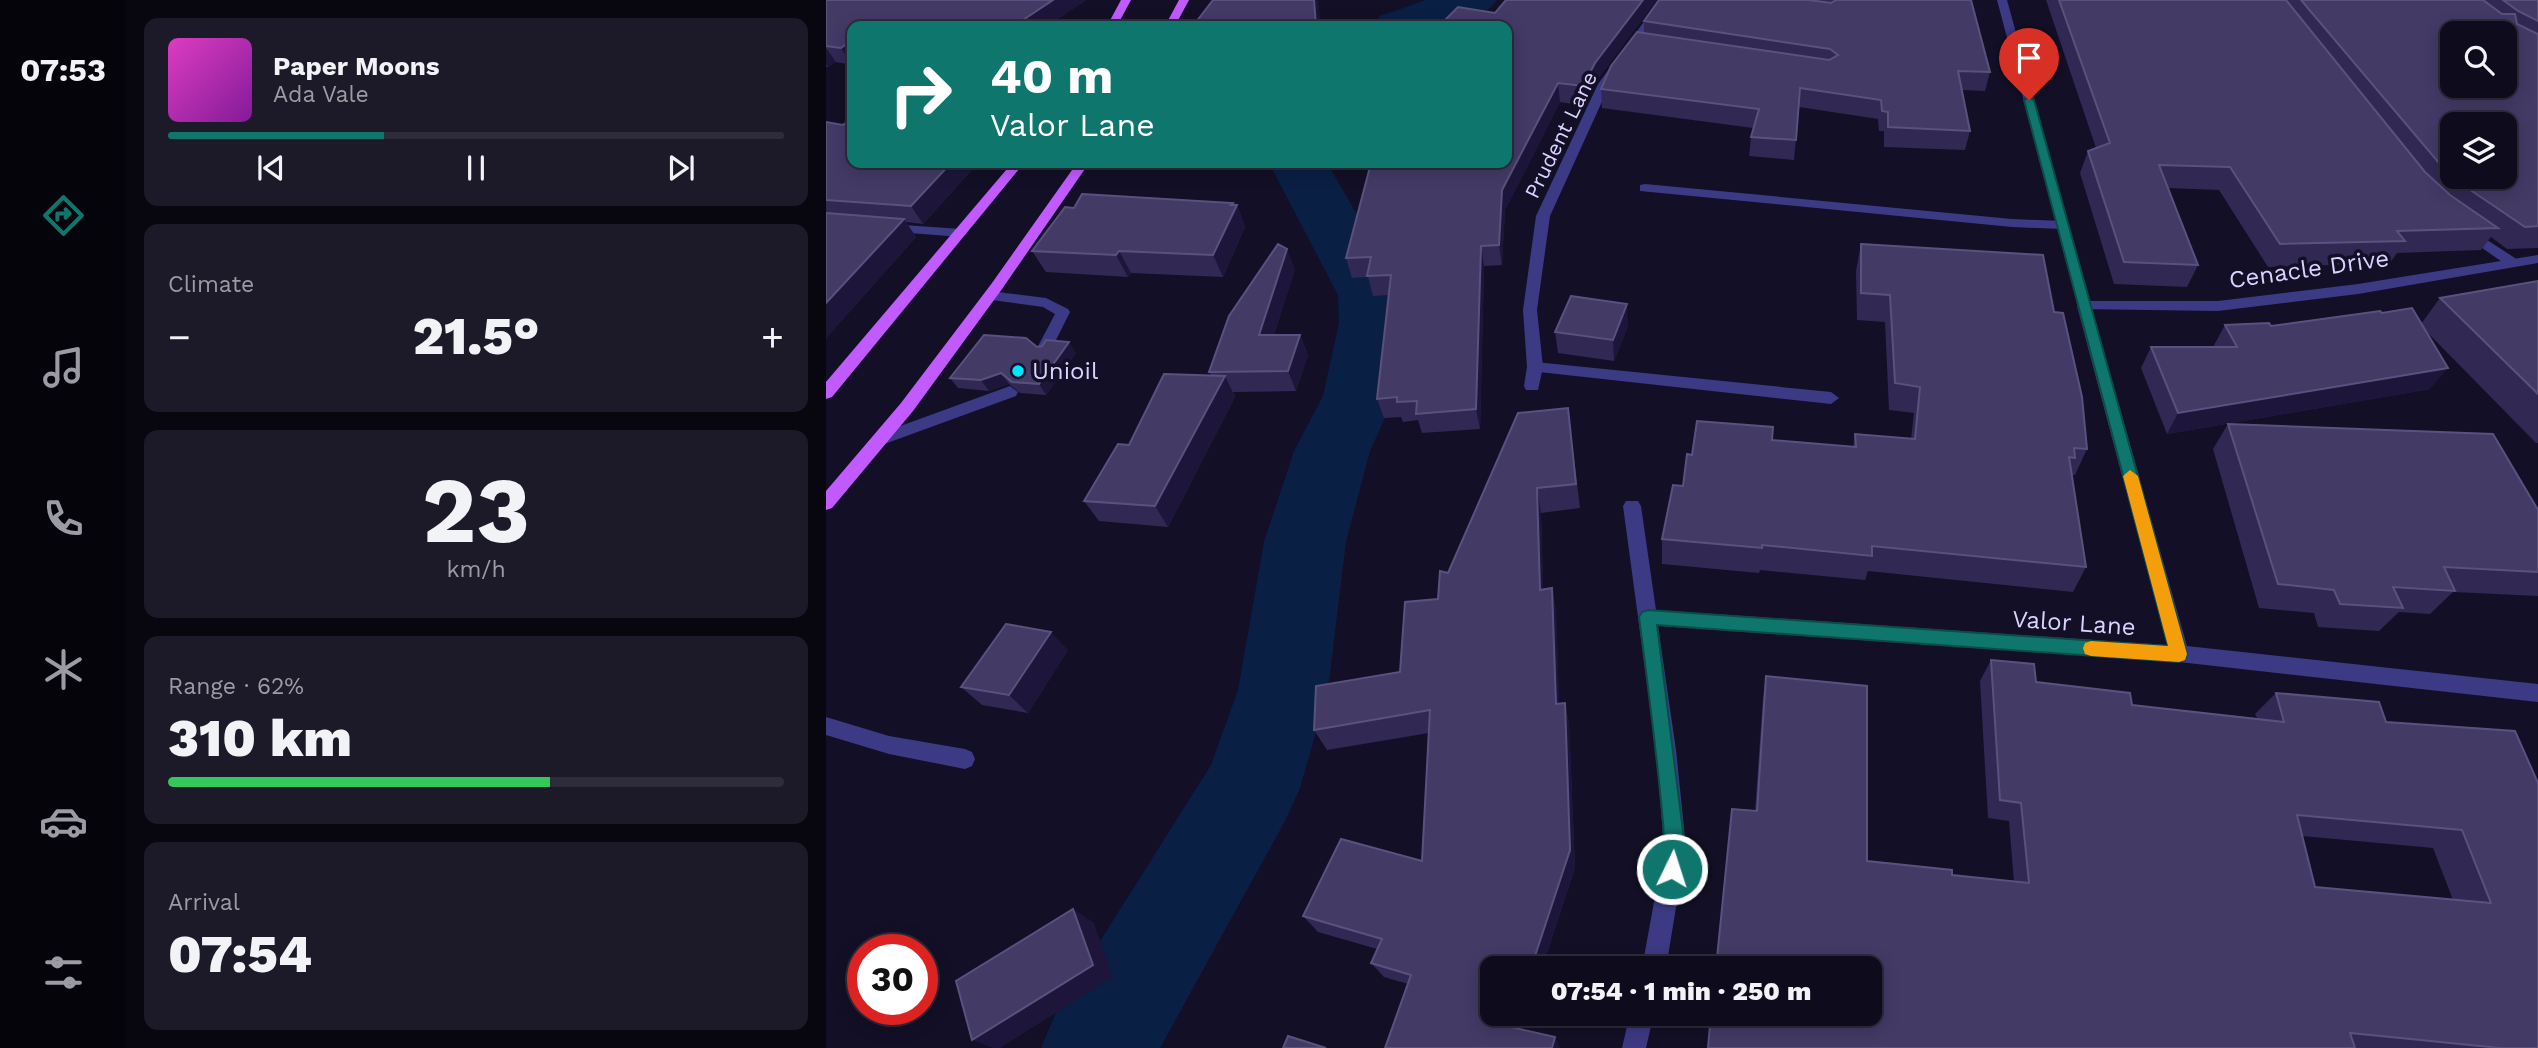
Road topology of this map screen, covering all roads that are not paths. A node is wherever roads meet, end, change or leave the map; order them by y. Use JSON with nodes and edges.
{"nodes":[{"id":1,"x":1126,"y":0,"type":"edge"},
{"id":2,"x":1184,"y":0,"type":"edge"},
{"id":3,"x":1665,"y":0,"type":"edge"},
{"id":4,"x":2002,"y":0,"type":"edge"},
{"id":5,"x":1115,"y":21,"type":"edge"},
{"id":6,"x":1173,"y":21,"type":"edge"},
{"id":7,"x":1014,"y":168,"type":"edge"},
{"id":8,"x":1079,"y":168,"type":"edge"},
{"id":9,"x":1645,"y":188,"type":"dead end"},
{"id":10,"x":2451,"y":219,"type":"edge"},
{"id":11,"x":2062,"y":225,"type":"junction"},
{"id":12,"x":870,"y":227,"type":"edge"},
{"id":13,"x":961,"y":233,"type":"junction"},
{"id":14,"x":2538,"y":259,"type":"edge"},
{"id":15,"x":2513,"y":263,"type":"junction"},
{"id":16,"x":989,"y":296,"type":"junction"},
{"id":17,"x":2084,"y":306,"type":"junction"},
{"id":18,"x":1044,"y":350,"type":"edge"},
{"id":19,"x":1535,"y":367,"type":"junction"},
{"id":20,"x":1532,"y":386,"type":"dead end"},
{"id":21,"x":1010,"y":392,"type":"edge"},
{"id":22,"x":826,"y":393,"type":"edge"},
{"id":23,"x":1831,"y":398,"type":"dead end"},
{"id":24,"x":879,"y":440,"type":"junction"},
{"id":25,"x":826,"y":503,"type":"edge"},
{"id":26,"x":1632,"y":506,"type":"dead end"},
{"id":27,"x":1648,"y":617,"type":"junction"},
{"id":28,"x":2179,"y":654,"type":"junction"},
{"id":29,"x":2538,"y":693,"type":"edge"},
{"id":30,"x":826,"y":726,"type":"edge"},
{"id":31,"x":965,"y":759,"type":"dead end"},
{"id":32,"x":1656,"y":956,"type":"edge"},
{"id":33,"x":1639,"y":1026,"type":"edge"},
{"id":34,"x":1634,"y":1048,"type":"edge"}],
"edges":[{"from":1,"to":5,"type":"main road"},
{"from":2,"to":6,"type":"main road"},
{"from":3,"to":19,"type":"street","name":"Prudent Lane"},
{"from":4,"to":11,"type":"street"},
{"from":7,"to":13,"type":"main road"},
{"from":8,"to":16,"type":"main road"},
{"from":9,"to":11,"type":"street"},
{"from":10,"to":15,"type":"street"},
{"from":11,"to":17,"type":"street"},
{"from":12,"to":13,"type":"street"},
{"from":13,"to":22,"type":"main road"},
{"from":14,"to":15,"type":"street","name":"Cenacle Drive"},
{"from":15,"to":17,"type":"street","name":"Cenacle Drive"},
{"from":16,"to":18,"type":"street"},
{"from":16,"to":24,"type":"main road"},
{"from":17,"to":28,"type":"street"},
{"from":19,"to":20,"type":"street","name":"Prudent Lane"},
{"from":19,"to":23,"type":"street"},
{"from":21,"to":24,"type":"street"},
{"from":24,"to":25,"type":"main road"},
{"from":26,"to":27,"type":"street"},
{"from":27,"to":28,"type":"street","name":"Valor Lane"},
{"from":27,"to":32,"type":"street"},
{"from":28,"to":29,"type":"street","name":"Valor Lane"},
{"from":30,"to":31,"type":"street"},
{"from":33,"to":34,"type":"street"}]}
